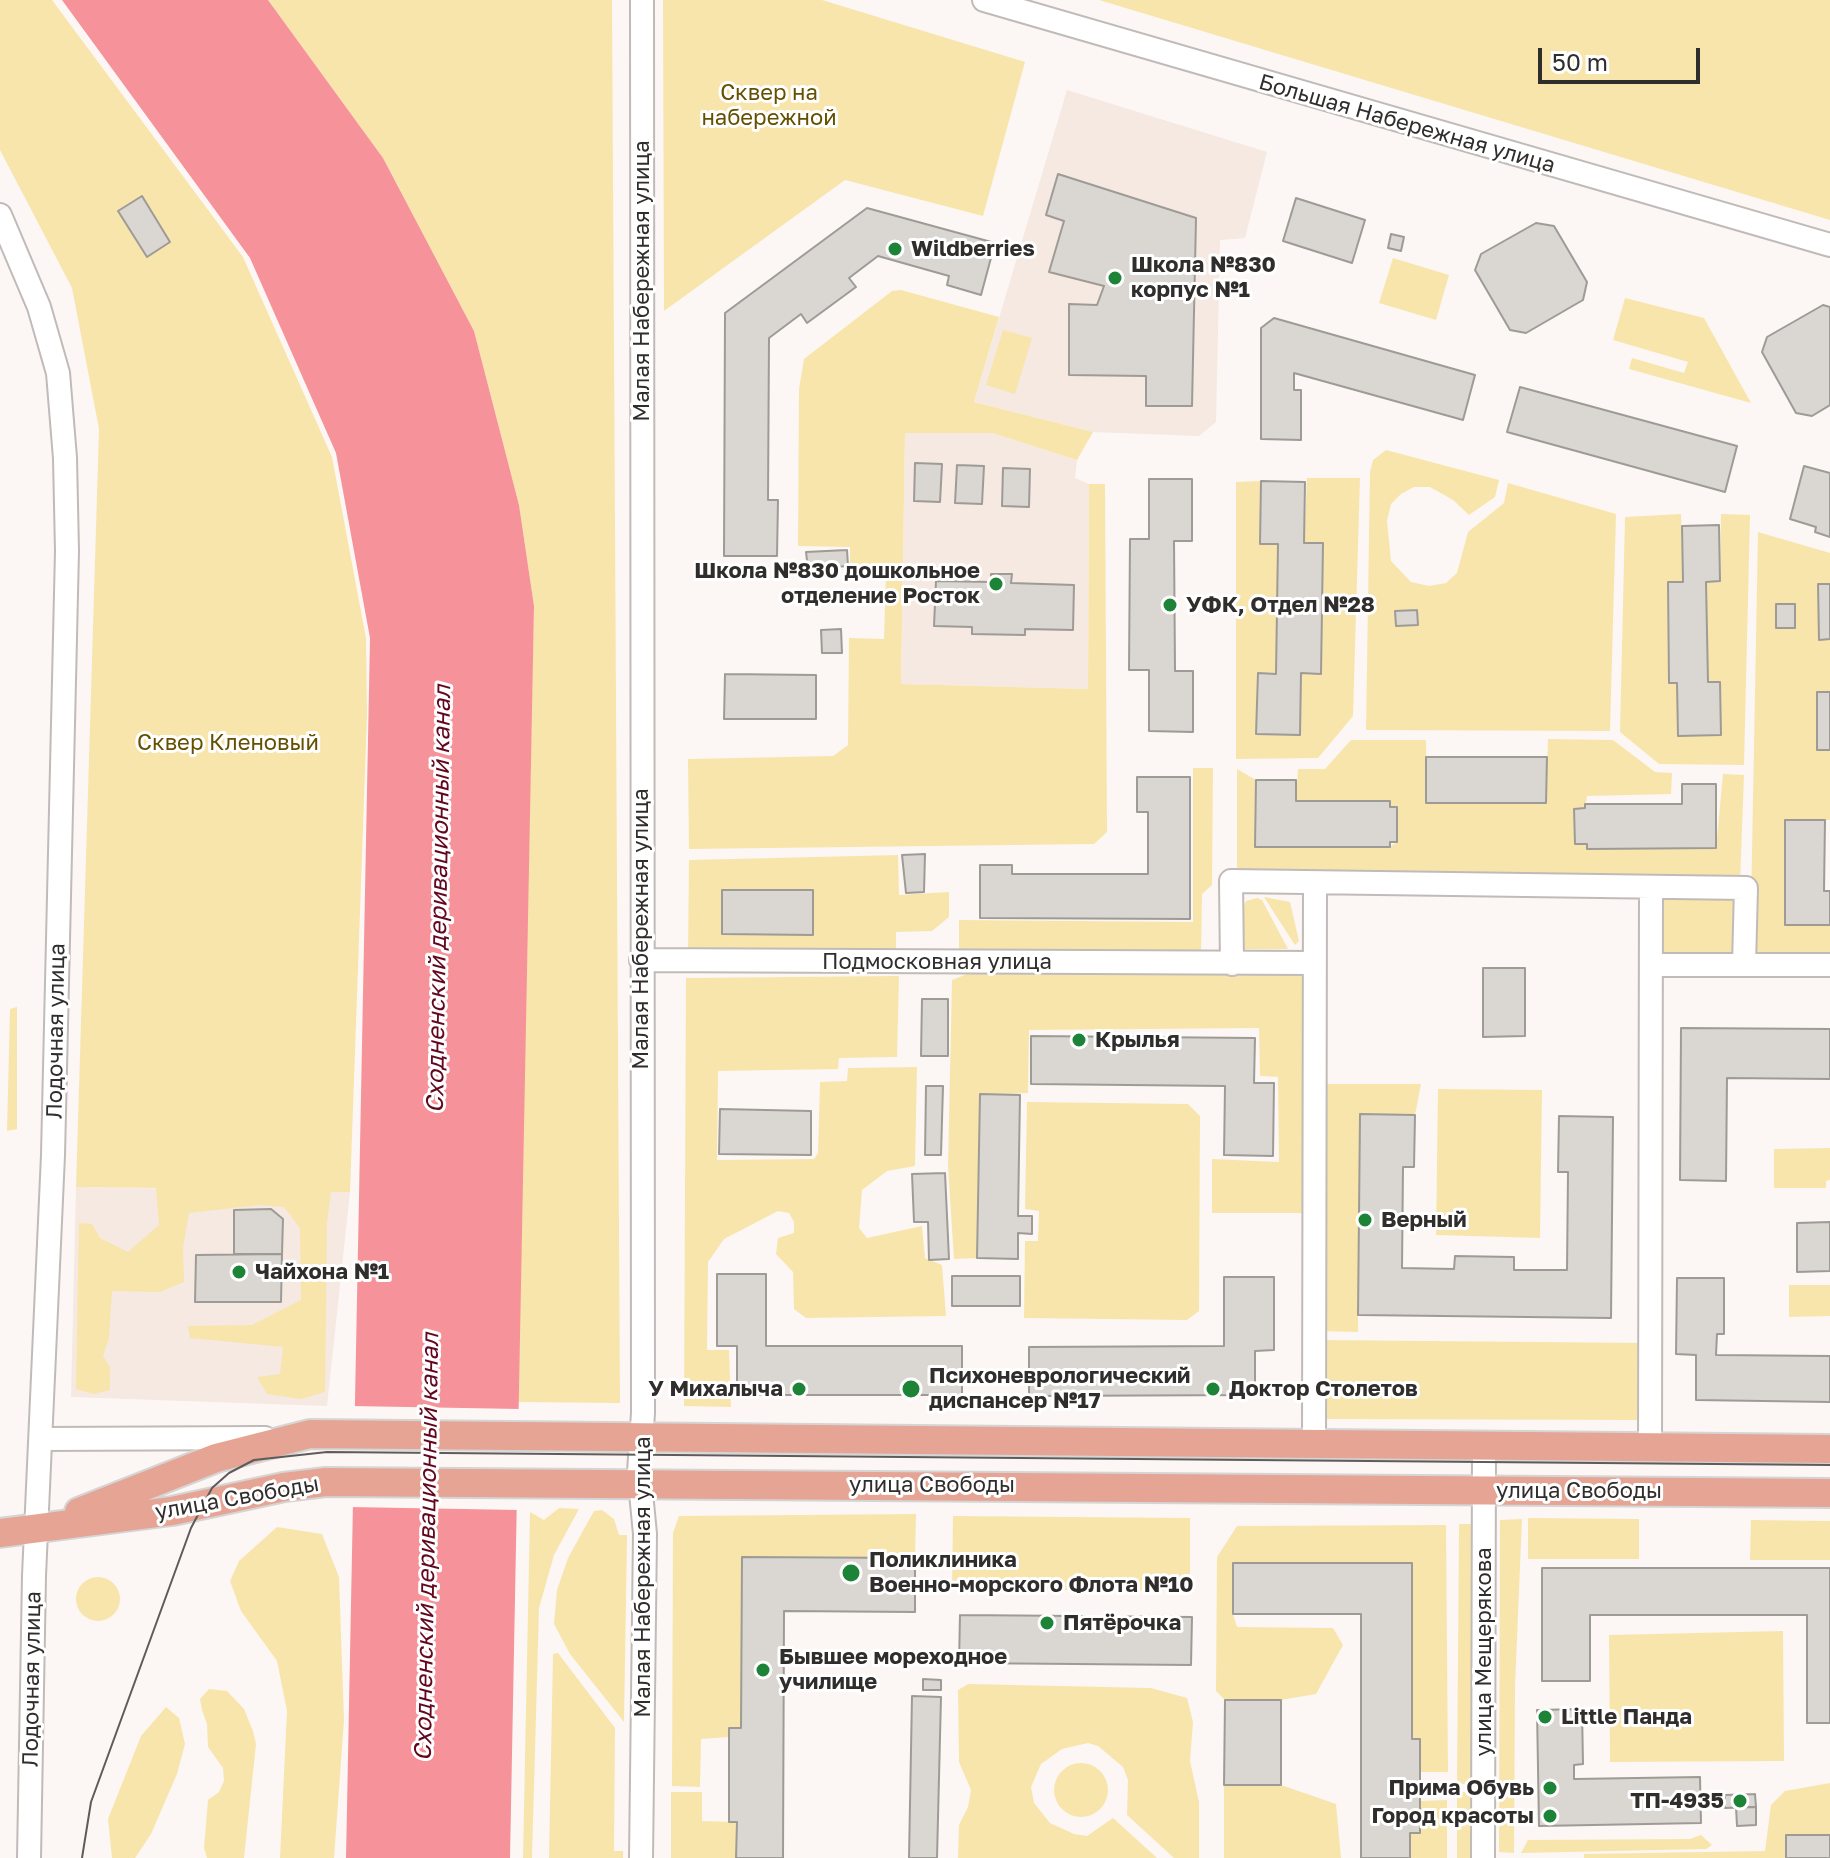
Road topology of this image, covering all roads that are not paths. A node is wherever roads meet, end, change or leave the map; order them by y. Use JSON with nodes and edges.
{"nodes":[{"id":1,"x":642,"y":0,"type":"edge"},
{"id":2,"x":984,"y":0,"type":"edge"},
{"id":3,"x":0,"y":215,"type":"edge"},
{"id":4,"x":1830,"y":245,"type":"edge"},
{"id":5,"x":1315,"y":884,"type":"junction"},
{"id":6,"x":1651,"y":889,"type":"junction"},
{"id":7,"x":641,"y":960,"type":"junction"},
{"id":8,"x":1313,"y":963,"type":"junction"},
{"id":9,"x":1232,"y":964,"type":"junction"},
{"id":10,"x":1651,"y":965,"type":"junction"},
{"id":11,"x":1744,"y":965,"type":"junction"},
{"id":12,"x":1830,"y":965,"type":"edge"},
{"id":13,"x":641,"y":1437,"type":"junction"},
{"id":14,"x":285,"y":1438,"type":"junction"},
{"id":15,"x":42,"y":1439,"type":"junction"},
{"id":16,"x":1314,"y":1444,"type":"junction"},
{"id":17,"x":1484,"y":1446,"type":"junction"},
{"id":18,"x":1650,"y":1447,"type":"junction"},
{"id":19,"x":1830,"y":1449,"type":"edge"},
{"id":20,"x":640,"y":1484,"type":"junction"},
{"id":21,"x":1484,"y":1490,"type":"junction"},
{"id":22,"x":1830,"y":1493,"type":"edge"},
{"id":23,"x":37,"y":1529,"type":"junction"},
{"id":24,"x":0,"y":1533,"type":"edge"},
{"id":25,"x":29,"y":1858,"type":"edge"},
{"id":26,"x":641,"y":1858,"type":"edge"},
{"id":27,"x":1483,"y":1858,"type":"edge"}],
"edges":[{"from":1,"to":7,"type":"street","name":"Малая Набережная улица"},
{"from":2,"to":4,"type":"street","name":"Большая Набережная улица"},
{"from":3,"to":15,"type":"street","name":"Лодочная улица"},
{"from":5,"to":6,"type":"street"},
{"from":5,"to":8,"type":"street"},
{"from":5,"to":9,"type":"street"},
{"from":6,"to":10,"type":"street"},
{"from":6,"to":11,"type":"street"},
{"from":7,"to":9,"type":"street","name":"Подмосковная улица"},
{"from":7,"to":13,"type":"street","name":"Малая Набережная улица"},
{"from":8,"to":9,"type":"street","name":"Подмосковная улица"},
{"from":8,"to":16,"type":"street"},
{"from":10,"to":11,"type":"street"},
{"from":10,"to":18,"type":"street"},
{"from":11,"to":12,"type":"street"},
{"from":13,"to":14,"type":"main road","name":"улица Свободы"},
{"from":13,"to":16,"type":"main road","name":"улица Свободы"},
{"from":13,"to":20,"type":"street","name":"Малая Набережная улица"},
{"from":14,"to":15,"type":"street","name":"улица Свободы"},
{"from":14,"to":23,"type":"main road","name":"улица Свободы"},
{"from":15,"to":23,"type":"street","name":"Лодочная улица"},
{"from":16,"to":17,"type":"main road","name":"улица Свободы"},
{"from":17,"to":18,"type":"main road","name":"улица Свободы"},
{"from":17,"to":21,"type":"street","name":"улица Мещерякова"},
{"from":18,"to":19,"type":"main road","name":"улица Свободы"},
{"from":20,"to":21,"type":"main road","name":"улица Свободы"},
{"from":20,"to":23,"type":"main road","name":"улица Свободы"},
{"from":20,"to":26,"type":"street","name":"Малая Набережная улица"},
{"from":21,"to":22,"type":"main road","name":"улица Свободы"},
{"from":21,"to":27,"type":"street","name":"улица Мещерякова"},
{"from":23,"to":24,"type":"main road","name":"улица Свободы"},
{"from":23,"to":25,"type":"street","name":"Лодочная улица"}]}
